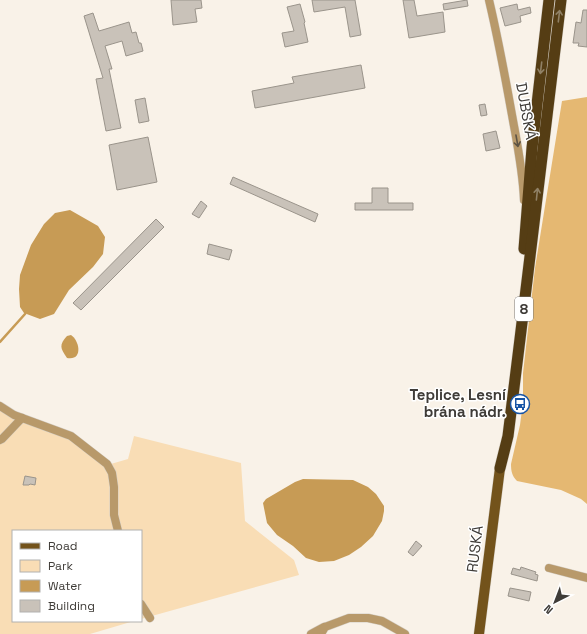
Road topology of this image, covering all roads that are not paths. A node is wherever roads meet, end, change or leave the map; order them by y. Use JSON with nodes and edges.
{"nodes":[{"id":1,"x":489,"y":0,"type":"edge"},
{"id":2,"x":549,"y":0,"type":"edge"},
{"id":3,"x":561,"y":0,"type":"edge"},
{"id":4,"x":526,"y":228,"type":"junction"},
{"id":5,"x":0,"y":406,"type":"edge"},
{"id":6,"x":22,"y":418,"type":"junction"},
{"id":7,"x":0,"y":440,"type":"edge"},
{"id":8,"x":500,"y":468,"type":"junction"},
{"id":9,"x":118,"y":530,"type":"edge"},
{"id":10,"x":549,"y":568,"type":"dead end"},
{"id":11,"x":587,"y":578,"type":"edge"},
{"id":12,"x":142,"y":606,"type":"edge"},
{"id":13,"x":150,"y":618,"type":"dead end"},
{"id":14,"x":323,"y":630,"type":"edge"},
{"id":15,"x":311,"y":634,"type":"edge"},
{"id":16,"x":405,"y":634,"type":"edge"},
{"id":17,"x":478,"y":634,"type":"edge"}],
"edges":[{"from":1,"to":4,"type":"street","name":"DUBSKÁ","one_way":true},
{"from":2,"to":4,"type":"highway","number":"8","one_way":true},
{"from":8,"to":3,"type":"highway","number":"8","one_way":true},
{"from":4,"to":8,"type":"highway","number":"8"},
{"from":5,"to":6,"type":"street"},
{"from":6,"to":7,"type":"street"},
{"from":6,"to":9,"type":"street"},
{"from":8,"to":17,"type":"main road","name":"RUSKÁ","number":"8"},
{"from":10,"to":11,"type":"street"},
{"from":12,"to":13,"type":"street"},
{"from":14,"to":15,"type":"street"},
{"from":14,"to":16,"type":"street"}]}
